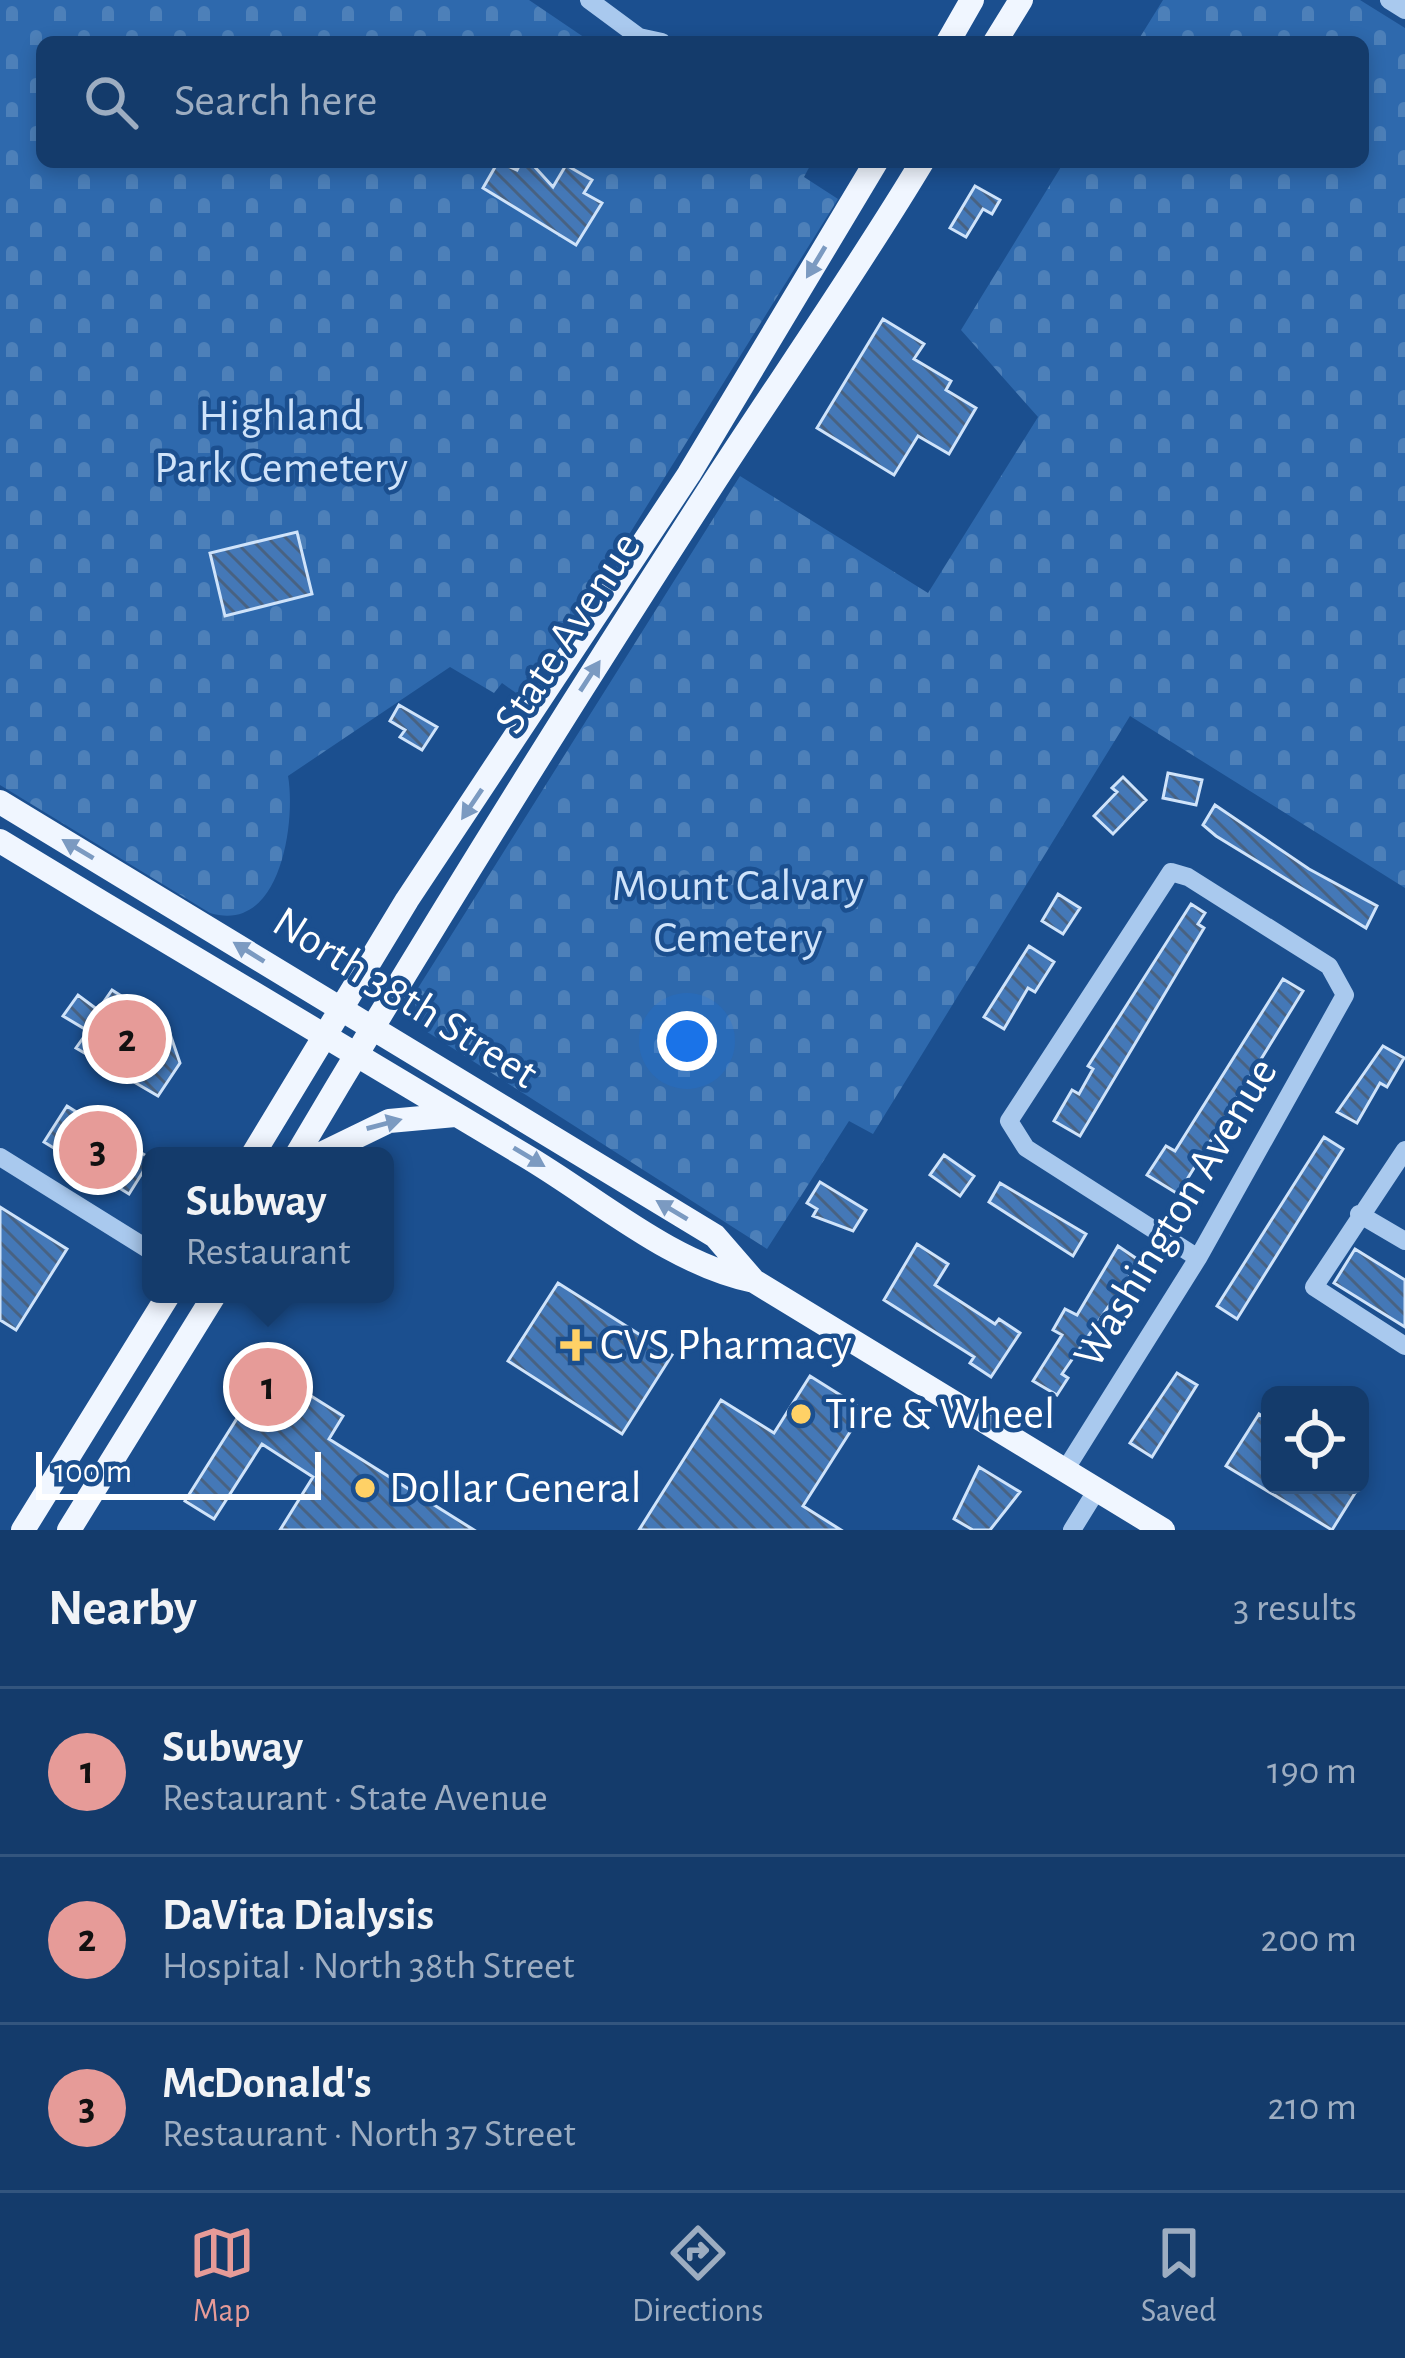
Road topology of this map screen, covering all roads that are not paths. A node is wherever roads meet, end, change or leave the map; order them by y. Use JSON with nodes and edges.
{"nodes":[{"id":1,"x":589,"y":0,"type":"edge"},
{"id":2,"x":972,"y":0,"type":"edge"},
{"id":3,"x":1021,"y":0,"type":"edge"},
{"id":4,"x":1389,"y":0,"type":"edge"},
{"id":5,"x":1405,"y":10,"type":"edge"},
{"id":6,"x":638,"y":36,"type":"edge"},
{"id":7,"x":951,"y":36,"type":"edge"},
{"id":8,"x":999,"y":36,"type":"edge"},
{"id":9,"x":872,"y":168,"type":"edge"},
{"id":10,"x":918,"y":168,"type":"edge"},
{"id":11,"x":0,"y":802,"type":"edge"},
{"id":12,"x":0,"y":841,"type":"edge"},
{"id":13,"x":341,"y":1008,"type":"junction"},
{"id":14,"x":373,"y":1026,"type":"junction"},
{"id":15,"x":324,"y":1036,"type":"junction"},
{"id":16,"x":356,"y":1054,"type":"junction"},
{"id":17,"x":458,"y":1115,"type":"junction"},
{"id":18,"x":257,"y":1147,"type":"edge"},
{"id":19,"x":301,"y":1147,"type":"edge"},
{"id":20,"x":336,"y":1147,"type":"edge"},
{"id":21,"x":1405,"y":1150,"type":"edge"},
{"id":22,"x":0,"y":1157,"type":"edge"},
{"id":23,"x":1359,"y":1214,"type":"junction"},
{"id":24,"x":1405,"y":1241,"type":"edge"},
{"id":25,"x":142,"y":1245,"type":"edge"},
{"id":26,"x":1198,"y":1258,"type":"junction"},
{"id":27,"x":754,"y":1281,"type":"junction"},
{"id":28,"x":163,"y":1303,"type":"edge"},
{"id":29,"x":208,"y":1303,"type":"edge"},
{"id":30,"x":1405,"y":1346,"type":"edge"},
{"id":31,"x":1067,"y":1467,"type":"junction"},
{"id":32,"x":1098,"y":1488,"type":"junction"},
{"id":33,"x":23,"y":1530,"type":"edge"},
{"id":34,"x":69,"y":1530,"type":"edge"},
{"id":35,"x":1072,"y":1530,"type":"edge"},
{"id":36,"x":1163,"y":1530,"type":"edge"}],
"edges":[{"from":1,"to":6,"type":"street"},
{"from":2,"to":7,"type":"main road"},
{"from":3,"to":8,"type":"main road"},
{"from":4,"to":5,"type":"street"},
{"from":9,"to":13,"type":"main road","name":"State Avenue","one_way":true},
{"from":14,"to":10,"type":"main road","name":"State Avenue","one_way":true},
{"from":13,"to":11,"type":"main road","name":"North 38th Street","one_way":true},
{"from":12,"to":15,"type":"main road","name":"North 38th Street"},
{"from":13,"to":14,"type":"main road","name":"North 38th Street"},
{"from":13,"to":15,"type":"main road","name":"State Avenue"},
{"from":14,"to":16,"type":"main road","name":"State Avenue"},
{"from":27,"to":14,"type":"main road","name":"North 38th Street","one_way":true},
{"from":15,"to":16,"type":"main road","name":"North 38th Street"},
{"from":15,"to":18,"type":"main road","name":"State Avenue"},
{"from":16,"to":17,"type":"main road","name":"North 38th Street"},
{"from":16,"to":19,"type":"main road","name":"State Avenue"},
{"from":20,"to":17,"type":"main road","one_way":true},
{"from":17,"to":27,"type":"main road","name":"North 38th Street","one_way":true},
{"from":21,"to":23,"type":"street"},
{"from":22,"to":25,"type":"street"},
{"from":23,"to":24,"type":"street"},
{"from":23,"to":30,"type":"street"},
{"from":26,"to":26,"type":"street","name":"Washington Avenue"},
{"from":26,"to":31,"type":"street","name":"Washington Avenue"},
{"from":27,"to":31,"type":"main road","name":"North 38th Street"},
{"from":28,"to":33,"type":"main road"},
{"from":29,"to":34,"type":"main road"},
{"from":31,"to":32,"type":"main road","name":"North 38th Street"},
{"from":32,"to":35,"type":"street"},
{"from":32,"to":36,"type":"main road","name":"North 38th Street"}]}
